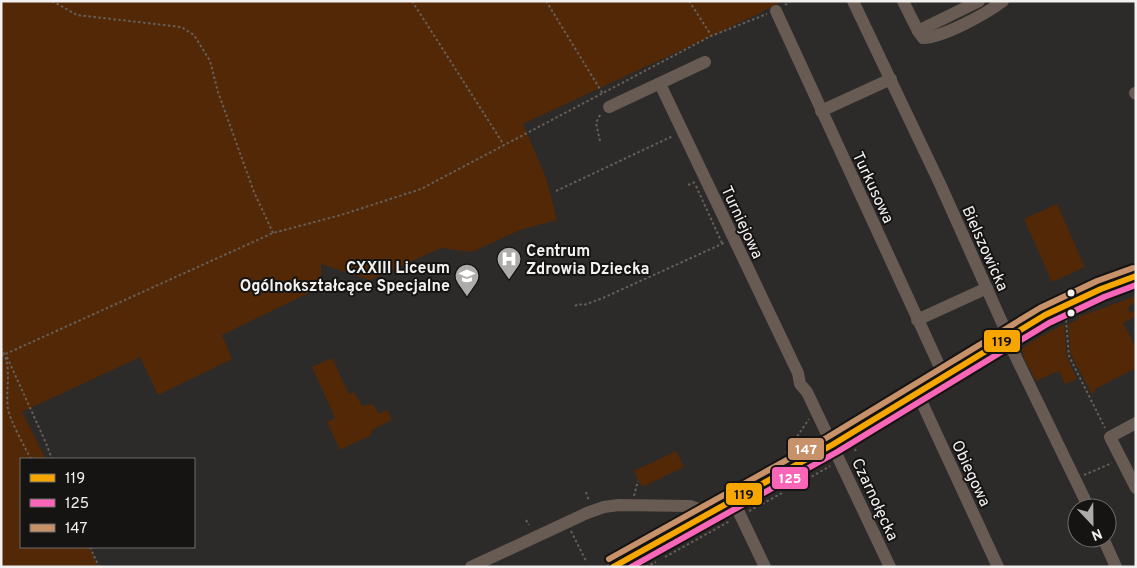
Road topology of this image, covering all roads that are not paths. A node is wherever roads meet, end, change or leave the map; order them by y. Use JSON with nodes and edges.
{"nodes":[{"id":1,"x":853,"y":1,"type":"edge"},
{"id":2,"x":903,"y":1,"type":"edge"},
{"id":3,"x":979,"y":1,"type":"edge"},
{"id":4,"x":996,"y":3,"type":"edge"},
{"id":5,"x":776,"y":11,"type":"road end"},
{"id":6,"x":918,"y":32,"type":"junction"},
{"id":7,"x":705,"y":62,"type":"dead end"},
{"id":8,"x":891,"y":79,"type":"junction"},
{"id":9,"x":660,"y":84,"type":"junction"},
{"id":10,"x":609,"y":107,"type":"road end"},
{"id":11,"x":821,"y":111,"type":"junction"},
{"id":12,"x":1136,"y":276,"type":"edge"},
{"id":13,"x":987,"y":288,"type":"junction"},
{"id":14,"x":917,"y":320,"type":"junction"},
{"id":15,"x":1008,"y":336,"type":"junction"},
{"id":16,"x":944,"y":376,"type":"junction"},
{"id":17,"x":917,"y":392,"type":"junction"},
{"id":18,"x":1136,"y":423,"type":"edge"},
{"id":19,"x":832,"y":445,"type":"junction"},
{"id":20,"x":1136,"y":488,"type":"edge"},
{"id":21,"x":1085,"y":498,"type":"edge"},
{"id":22,"x":733,"y":500,"type":"junction"},
{"id":23,"x":708,"y":514,"type":"junction"},
{"id":24,"x":1107,"y":548,"type":"edge"},
{"id":25,"x":471,"y":567,"type":"edge"},
{"id":26,"x":613,"y":567,"type":"edge"},
{"id":27,"x":765,"y":567,"type":"edge"},
{"id":28,"x":890,"y":567,"type":"edge"},
{"id":29,"x":998,"y":567,"type":"edge"},
{"id":30,"x":1116,"y":567,"type":"edge"}],
"edges":[{"from":1,"to":8,"type":"street","name":"Bielszowicka"},
{"from":2,"to":6,"type":"street"},
{"from":3,"to":6,"type":"street"},
{"from":4,"to":6,"type":"street"},
{"from":5,"to":11,"type":"street","name":"Turkusowa"},
{"from":7,"to":9,"type":"street"},
{"from":8,"to":11,"type":"street"},
{"from":8,"to":13,"type":"street","name":"Bielszowicka"},
{"from":9,"to":10,"type":"street"},
{"from":9,"to":19,"type":"street","name":"Turniejowa"},
{"from":11,"to":14,"type":"street","name":"Turkusowa"},
{"from":12,"to":15,"type":"street"},
{"from":13,"to":14,"type":"street"},
{"from":13,"to":15,"type":"street","name":"Bielszowicka"},
{"from":14,"to":16,"type":"street","name":"Turkusowa"},
{"from":15,"to":16,"type":"street"},
{"from":15,"to":21,"type":"street","name":"Bielszowicka"},
{"from":16,"to":17,"type":"street"},
{"from":17,"to":19,"type":"street"},
{"from":17,"to":29,"type":"street","name":"Obiegowa"},
{"from":18,"to":20,"type":"street"},
{"from":19,"to":22,"type":"street"},
{"from":19,"to":28,"type":"street","name":"Czarnołęcka"},
{"from":22,"to":23,"type":"street"},
{"from":22,"to":27,"type":"street"},
{"from":23,"to":25,"type":"street"},
{"from":23,"to":26,"type":"street"},
{"from":24,"to":30,"type":"street"}]}
